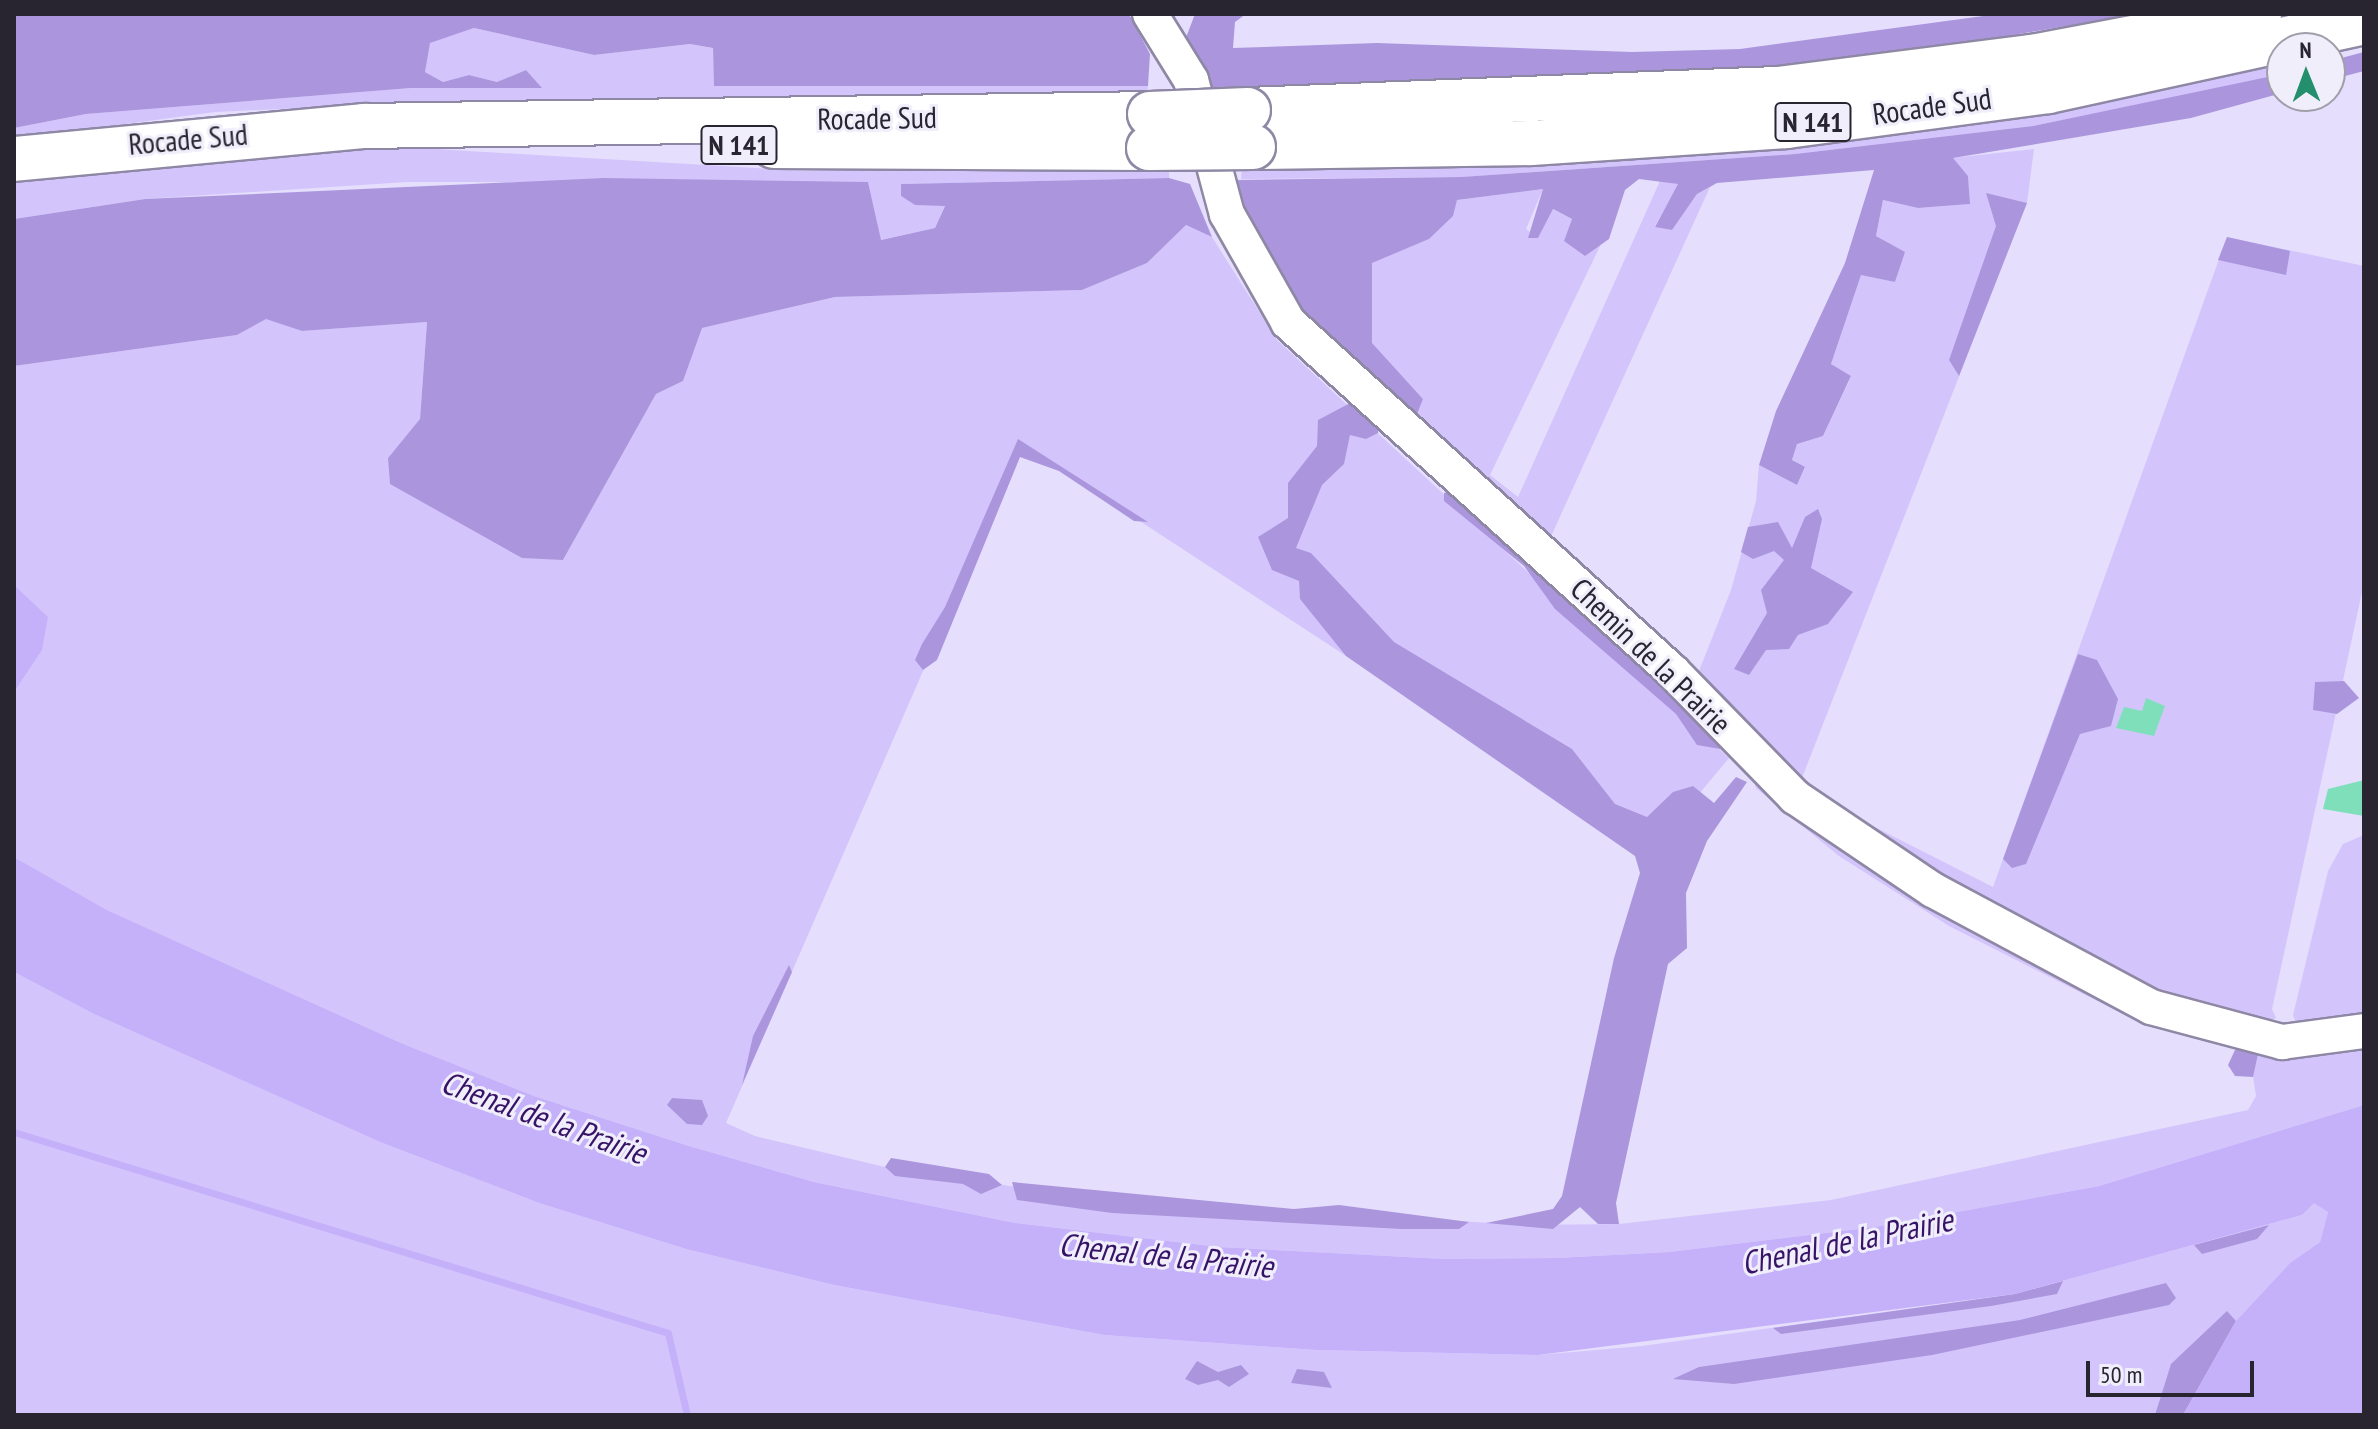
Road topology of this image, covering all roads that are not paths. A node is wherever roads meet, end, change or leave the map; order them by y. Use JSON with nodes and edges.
{"nodes":[{"id":1,"x":1150,"y":14,"type":"edge"},
{"id":2,"x":2259,"y":14,"type":"edge"},
{"id":3,"x":2364,"y":22,"type":"edge"},
{"id":4,"x":1251,"y":128,"type":"junction"},
{"id":5,"x":14,"y":159,"type":"edge"},
{"id":6,"x":2364,"y":1031,"type":"edge"}],
"edges":[{"from":1,"to":6,"type":"street","name":"Chemin de la Prairie"},
{"from":2,"to":4,"type":"highway","name":"Rocade Sud","number":"N 141"},
{"from":3,"to":4,"type":"highway","name":"Rocade Sud","number":"N 141"},
{"from":4,"to":5,"type":"highway","name":"Rocade Sud","number":"N 141","bridge":true}]}
